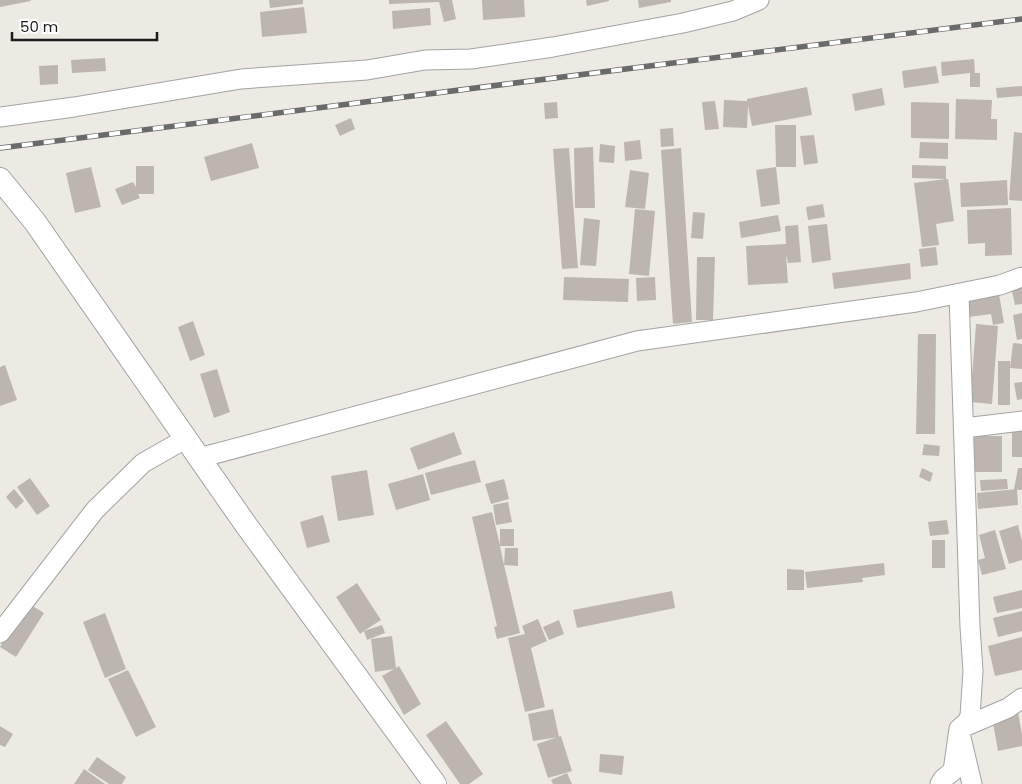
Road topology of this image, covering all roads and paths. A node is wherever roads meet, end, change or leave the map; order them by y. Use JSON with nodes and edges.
{"nodes":[{"id":1,"x":759,"y":0,"type":"edge"},
{"id":2,"x":0,"y":117,"type":"edge"},
{"id":3,"x":0,"y":179,"type":"edge"},
{"id":4,"x":1022,"y":277,"type":"edge"},
{"id":5,"x":959,"y":294,"type":"junction"},
{"id":6,"x":1022,"y":421,"type":"edge"},
{"id":7,"x":964,"y":428,"type":"junction"},
{"id":8,"x":186,"y":439,"type":"junction"},
{"id":9,"x":199,"y":458,"type":"junction"},
{"id":10,"x":0,"y":633,"type":"edge"},
{"id":11,"x":1022,"y":698,"type":"edge"},
{"id":12,"x":959,"y":729,"type":"junction"},
{"id":13,"x":435,"y":784,"type":"edge"},
{"id":14,"x":940,"y":784,"type":"edge"},
{"id":15,"x":972,"y":784,"type":"edge"}],
"edges":[{"from":1,"to":2,"type":"street"},
{"from":3,"to":8,"type":"street"},
{"from":4,"to":5,"type":"street"},
{"from":5,"to":7,"type":"street"},
{"from":5,"to":9,"type":"street"},
{"from":6,"to":7,"type":"street"},
{"from":7,"to":12,"type":"street"},
{"from":8,"to":9,"type":"street"},
{"from":8,"to":10,"type":"street"},
{"from":9,"to":13,"type":"street"},
{"from":11,"to":12,"type":"street"},
{"from":12,"to":14,"type":"street"},
{"from":12,"to":15,"type":"street"}]}
